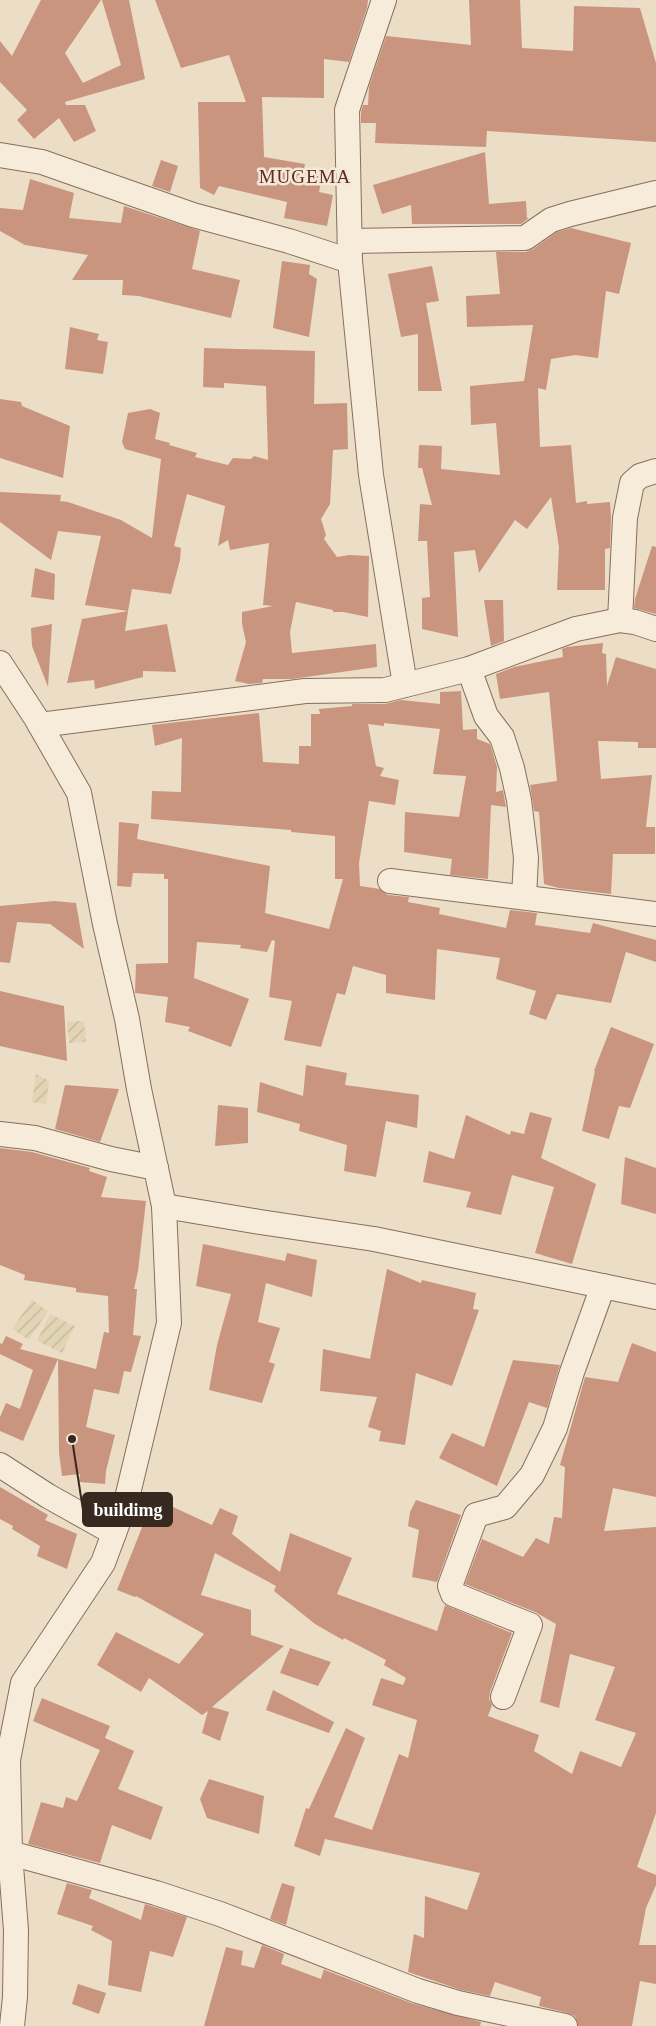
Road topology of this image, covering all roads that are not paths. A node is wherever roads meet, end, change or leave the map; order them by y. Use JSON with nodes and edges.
{"nodes":[{"id":1,"x":384,"y":0,"type":"edge"},
{"id":2,"x":0,"y":155,"type":"edge"},
{"id":3,"x":656,"y":193,"type":"edge"},
{"id":4,"x":350,"y":251,"type":"junction"},
{"id":5,"x":656,"y":471,"type":"edge"},
{"id":6,"x":620,"y":620,"type":"junction"},
{"id":7,"x":656,"y":629,"type":"edge"},
{"id":8,"x":0,"y":663,"type":"edge"},
{"id":9,"x":469,"y":669,"type":"junction"},
{"id":10,"x":405,"y":685,"type":"junction"},
{"id":11,"x":40,"y":725,"type":"junction"},
{"id":12,"x":390,"y":881,"type":"dead end"},
{"id":13,"x":524,"y":898,"type":"junction"},
{"id":14,"x":656,"y":914,"type":"edge"},
{"id":15,"x":0,"y":1134,"type":"edge"},
{"id":16,"x":156,"y":1168,"type":"junction"},
{"id":17,"x":164,"y":1206,"type":"junction"},
{"id":18,"x":603,"y":1286,"type":"junction"},
{"id":19,"x":656,"y":1297,"type":"edge"},
{"id":20,"x":0,"y":1465,"type":"edge"},
{"id":21,"x":114,"y":1533,"type":"junction"},
{"id":22,"x":503,"y":1697,"type":"dead end"},
{"id":23,"x":10,"y":1853,"type":"junction"},
{"id":24,"x":12,"y":2026,"type":"edge"},
{"id":25,"x":565,"y":2026,"type":"edge"}],
"edges":[{"from":1,"to":4,"type":"street"},
{"from":2,"to":4,"type":"street"},
{"from":3,"to":4,"type":"street"},
{"from":4,"to":10,"type":"street"},
{"from":5,"to":6,"type":"street"},
{"from":6,"to":7,"type":"street"},
{"from":6,"to":9,"type":"street"},
{"from":8,"to":11,"type":"street"},
{"from":9,"to":10,"type":"street"},
{"from":9,"to":13,"type":"street"},
{"from":10,"to":11,"type":"street"},
{"from":11,"to":16,"type":"street"},
{"from":12,"to":13,"type":"street"},
{"from":13,"to":14,"type":"street"},
{"from":15,"to":16,"type":"street"},
{"from":16,"to":17,"type":"street"},
{"from":17,"to":18,"type":"street"},
{"from":17,"to":21,"type":"street"},
{"from":18,"to":19,"type":"street"},
{"from":18,"to":22,"type":"street"},
{"from":20,"to":21,"type":"street"},
{"from":21,"to":23,"type":"street"},
{"from":23,"to":24,"type":"street"},
{"from":23,"to":25,"type":"street"}]}
